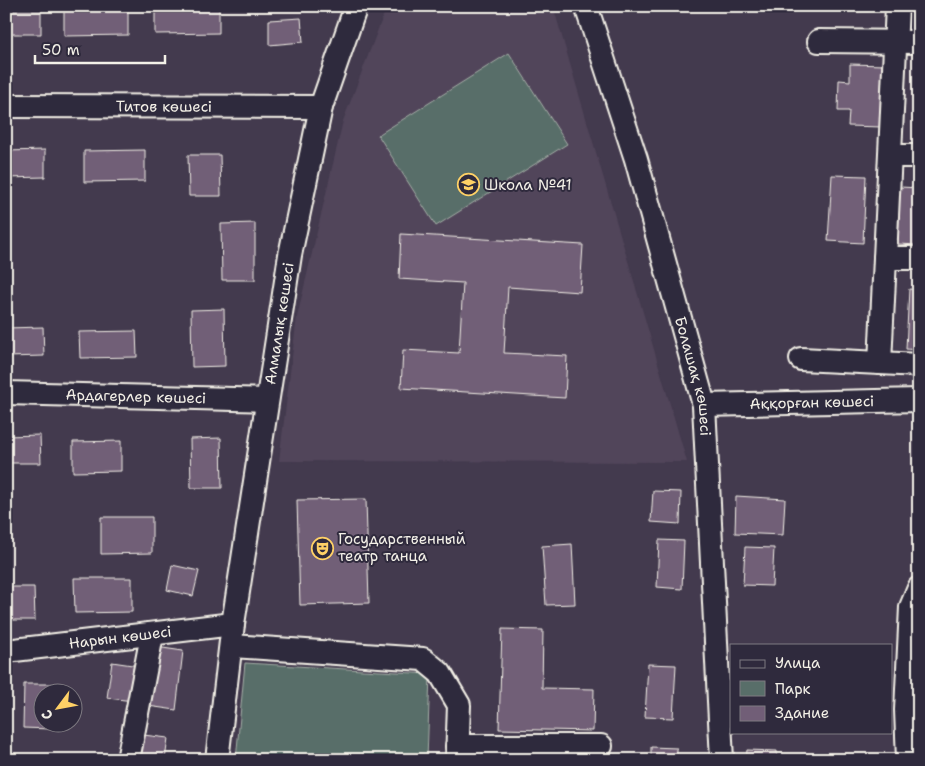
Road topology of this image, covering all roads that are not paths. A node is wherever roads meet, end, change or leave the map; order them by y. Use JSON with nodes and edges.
{"nodes":[{"id":1,"x":356,"y":6,"type":"edge"},
{"id":2,"x":586,"y":6,"type":"edge"},
{"id":3,"x":896,"y":6,"type":"edge"},
{"id":4,"x":819,"y":41,"type":"dead end"},
{"id":5,"x":895,"y":42,"type":"junction"},
{"id":6,"x":919,"y":42,"type":"edge"},
{"id":7,"x":6,"y":106,"type":"edge"},
{"id":8,"x":322,"y":106,"type":"junction"},
{"id":9,"x":890,"y":156,"type":"junction"},
{"id":10,"x":919,"y":156,"type":"edge"},
{"id":11,"x":885,"y":258,"type":"junction"},
{"id":12,"x":919,"y":258,"type":"edge"},
{"id":13,"x":801,"y":359,"type":"dead end"},
{"id":14,"x":880,"y":363,"type":"junction"},
{"id":15,"x":919,"y":364,"type":"edge"},
{"id":16,"x":6,"y":393,"type":"edge"},
{"id":17,"x":267,"y":400,"type":"junction"},
{"id":18,"x":919,"y":400,"type":"edge"},
{"id":19,"x":704,"y":406,"type":"junction"},
{"id":20,"x":919,"y":588,"type":"edge"},
{"id":21,"x":233,"y":624,"type":"junction"},
{"id":22,"x":152,"y":635,"type":"junction"},
{"id":23,"x":232,"y":646,"type":"junction"},
{"id":24,"x":6,"y":651,"type":"edge"},
{"id":25,"x":601,"y":746,"type":"dead end"},
{"id":26,"x":457,"y":753,"type":"edge"},
{"id":27,"x":128,"y":760,"type":"edge"},
{"id":28,"x":217,"y":760,"type":"edge"},
{"id":29,"x":722,"y":760,"type":"edge"},
{"id":30,"x":908,"y":760,"type":"edge"}],
"edges":[{"from":1,"to":8,"type":"street","name":"Алмалық көшесі"},
{"from":2,"to":19,"type":"street","name":"Болашақ көшесі"},
{"from":3,"to":5,"type":"street"},
{"from":4,"to":5,"type":"street"},
{"from":5,"to":6,"type":"street"},
{"from":5,"to":9,"type":"street"},
{"from":7,"to":8,"type":"street","name":"Титов көшесі"},
{"from":8,"to":17,"type":"street","name":"Алмалық көшесі"},
{"from":9,"to":10,"type":"street"},
{"from":9,"to":11,"type":"street"},
{"from":11,"to":12,"type":"street"},
{"from":11,"to":14,"type":"street"},
{"from":13,"to":14,"type":"street"},
{"from":14,"to":15,"type":"street"},
{"from":16,"to":17,"type":"street","name":"Ардагерлер көшесі"},
{"from":17,"to":21,"type":"street","name":"Алмалық көшесі"},
{"from":18,"to":19,"type":"street","name":"Аққорған көшесі"},
{"from":19,"to":29,"type":"street","name":"Болашақ көшесі"},
{"from":20,"to":30,"type":"street"},
{"from":21,"to":22,"type":"street","name":"Нарын көшесі"},
{"from":21,"to":23,"type":"street","name":"Алмалық көшесі"},
{"from":22,"to":24,"type":"street","name":"Нарын көшесі"},
{"from":22,"to":27,"type":"street"},
{"from":23,"to":26,"type":"street"},
{"from":23,"to":28,"type":"street","name":"Алмалық көшесі"},
{"from":25,"to":26,"type":"street"}]}
